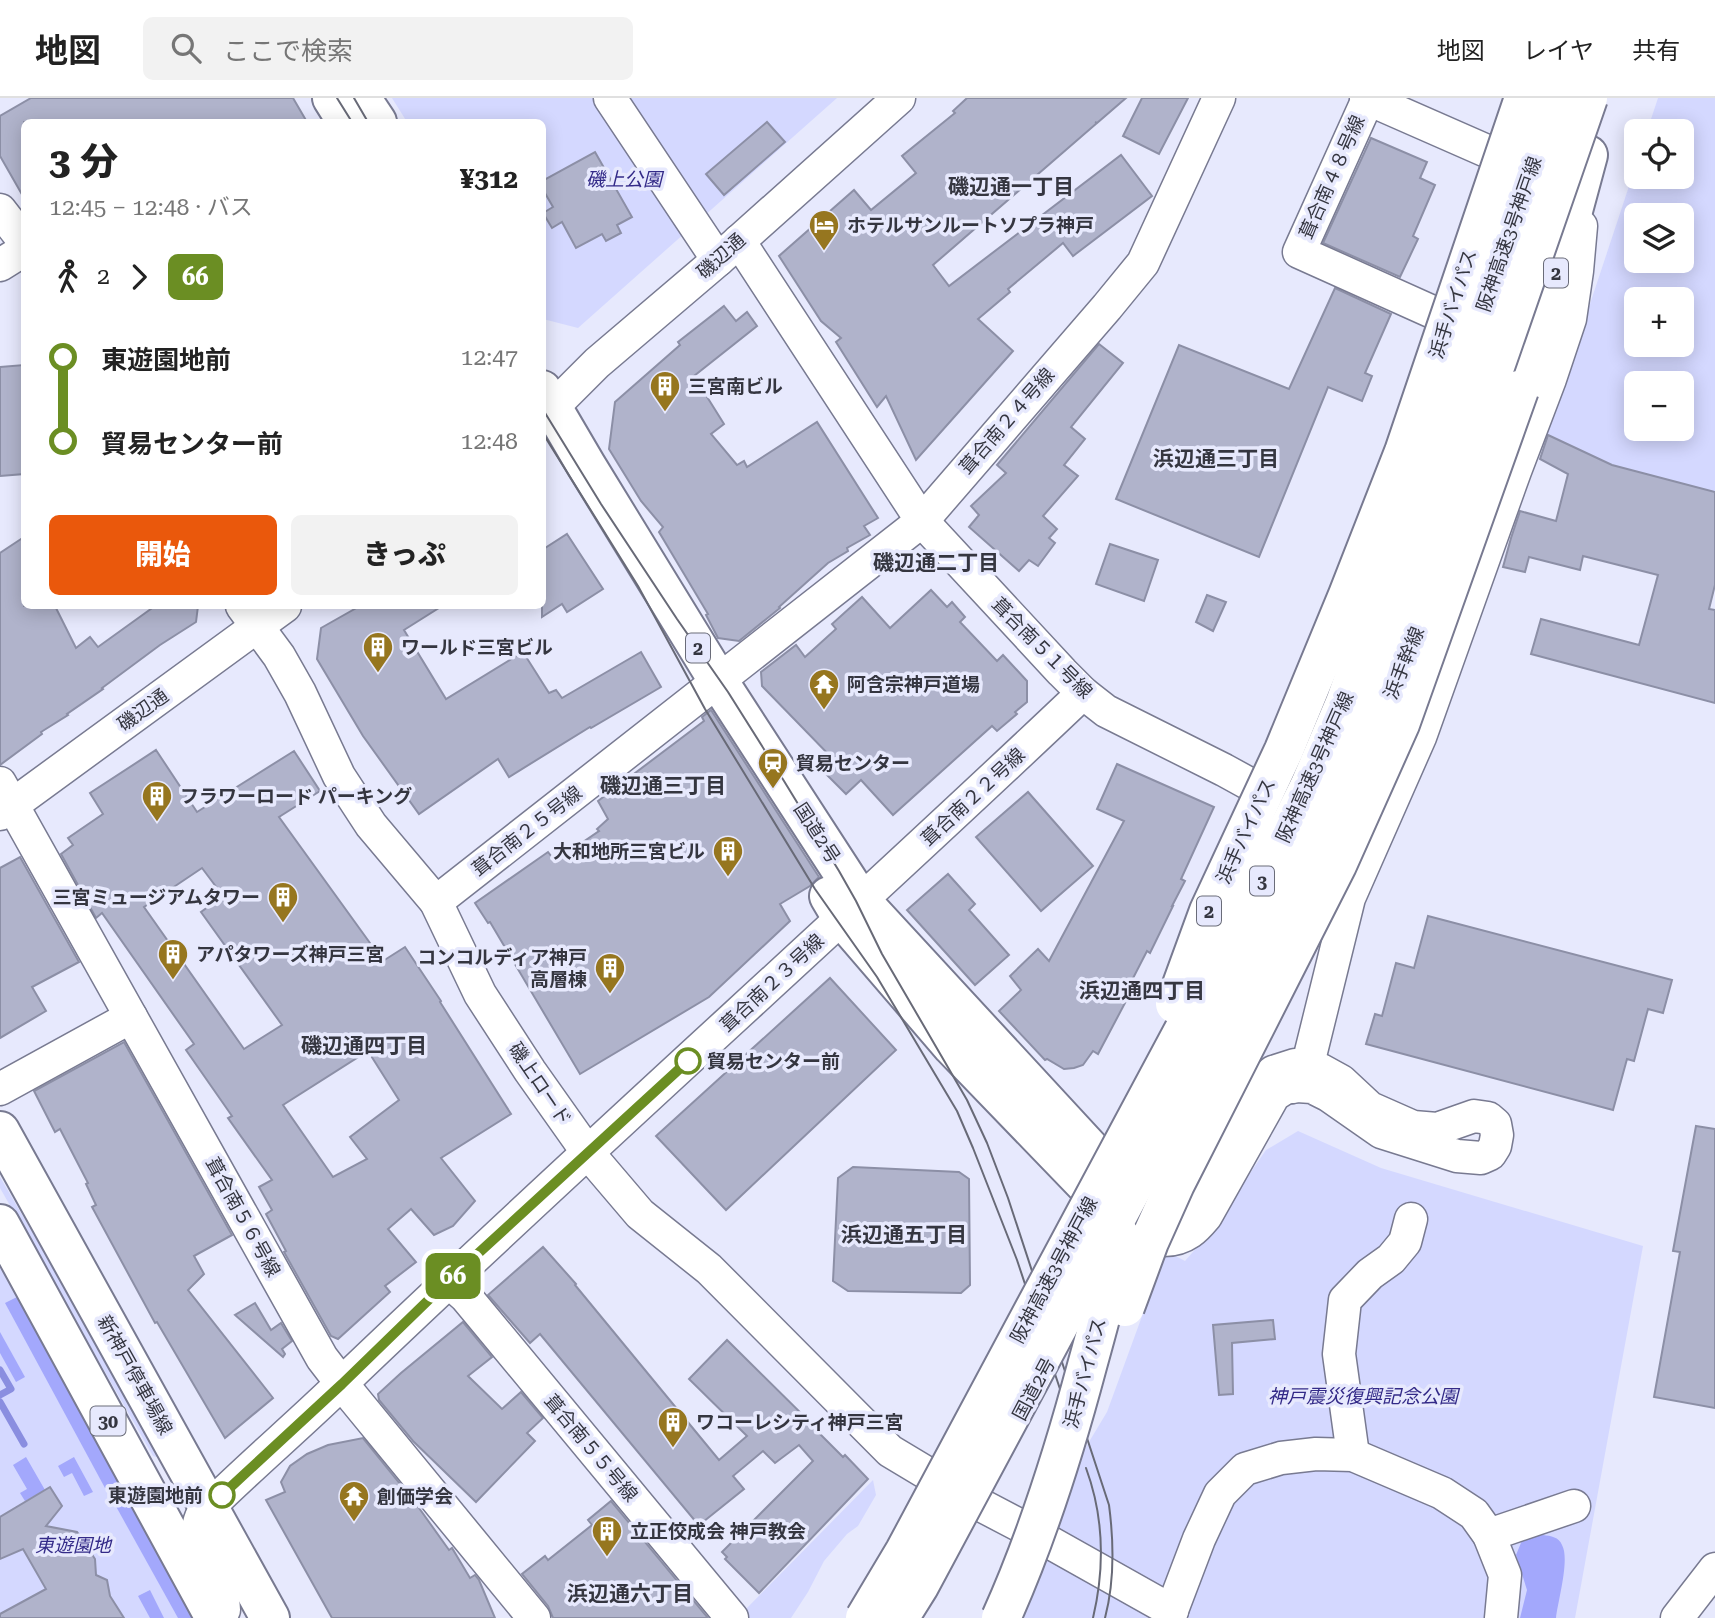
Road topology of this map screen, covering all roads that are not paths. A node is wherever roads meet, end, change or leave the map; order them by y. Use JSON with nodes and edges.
{"nodes":[{"id":1,"x":332,"y":98,"type":"edge"},
{"id":2,"x":361,"y":98,"type":"edge"},
{"id":3,"x":610,"y":98,"type":"edge"},
{"id":4,"x":899,"y":98,"type":"edge"},
{"id":5,"x":1219,"y":98,"type":"edge"},
{"id":6,"x":1367,"y":98,"type":"edge"},
{"id":7,"x":1524,"y":98,"type":"edge"},
{"id":8,"x":1538,"y":98,"type":"edge"},
{"id":9,"x":1556,"y":98,"type":"edge"},
{"id":10,"x":1588,"y":98,"type":"edge"},
{"id":11,"x":1606,"y":98,"type":"edge"},
{"id":12,"x":345,"y":119,"type":"edge"},
{"id":13,"x":375,"y":119,"type":"edge"},
{"id":14,"x":1588,"y":155,"type":"junction"},
{"id":15,"x":1514,"y":163,"type":"junction"},
{"id":16,"x":0,"y":211,"type":"edge"},
{"id":17,"x":21,"y":237,"type":"edge"},
{"id":18,"x":729,"y":250,"type":"junction"},
{"id":19,"x":21,"y":252,"type":"edge"},
{"id":20,"x":0,"y":265,"type":"edge"},
{"id":21,"x":1457,"y":323,"type":"junction"},
{"id":22,"x":546,"y":411,"type":"edge"},
{"id":23,"x":546,"y":414,"type":"edge"},
{"id":24,"x":922,"y":521,"type":"junction"},
{"id":25,"x":274,"y":609,"type":"edge"},
{"id":26,"x":250,"y":616,"type":"edge"},
{"id":27,"x":711,"y":687,"type":"junction"},
{"id":28,"x":1083,"y":692,"type":"junction"},
{"id":29,"x":4,"y":801,"type":"edge"},
{"id":30,"x":1294,"y":808,"type":"junction"},
{"id":31,"x":1329,"y":828,"type":"junction"},
{"id":32,"x":436,"y":902,"type":"junction"},
{"id":33,"x":852,"y":909,"type":"junction"},
{"id":34,"x":131,"y":1017,"type":"junction"},
{"id":35,"x":1299,"y":1077,"type":"junction"},
{"id":36,"x":0,"y":1089,"type":"edge"},
{"id":37,"x":0,"y":1131,"type":"edge"},
{"id":38,"x":588,"y":1153,"type":"junction"},
{"id":39,"x":1095,"y":1174,"type":"junction"},
{"id":40,"x":1128,"y":1210,"type":"junction"},
{"id":41,"x":1411,"y":1219,"type":"dead end"},
{"id":42,"x":0,"y":1224,"type":"edge"},
{"id":43,"x":448,"y":1281,"type":"junction"},
{"id":44,"x":342,"y":1384,"type":"junction"},
{"id":45,"x":1353,"y":1455,"type":"junction"},
{"id":46,"x":930,"y":1475,"type":"junction"},
{"id":47,"x":975,"y":1502,"type":"junction"},
{"id":48,"x":1574,"y":1506,"type":"dead end"},
{"id":49,"x":214,"y":1515,"type":"junction"},
{"id":50,"x":1489,"y":1535,"type":"junction"},
{"id":51,"x":1715,"y":1569,"type":"edge"},
{"id":52,"x":1715,"y":1605,"type":"edge"},
{"id":53,"x":1013,"y":1609,"type":"edge"},
{"id":54,"x":1171,"y":1614,"type":"edge"},
{"id":55,"x":215,"y":1618,"type":"edge"},
{"id":56,"x":222,"y":1618,"type":"edge"},
{"id":57,"x":240,"y":1618,"type":"edge"},
{"id":58,"x":270,"y":1618,"type":"edge"},
{"id":59,"x":534,"y":1618,"type":"edge"},
{"id":60,"x":732,"y":1618,"type":"edge"},
{"id":61,"x":852,"y":1618,"type":"edge"},
{"id":62,"x":865,"y":1618,"type":"edge"},
{"id":63,"x":902,"y":1618,"type":"edge"},
{"id":64,"x":1501,"y":1618,"type":"edge"},
{"id":65,"x":1677,"y":1618,"type":"edge"},
{"id":66,"x":1704,"y":1618,"type":"edge"}],
"edges":[{"from":1,"to":12,"type":"main road"},
{"from":2,"to":13,"type":"main road"},
{"from":3,"to":18,"type":"street","name":"葺合南５１号線"},
{"from":4,"to":18,"type":"street","name":"磯辺通"},
{"from":5,"to":24,"type":"street","name":"葺合南２４号線"},
{"from":6,"to":15,"type":"street"},
{"from":6,"to":21,"type":"street","name":"葺合南４８号線"},
{"from":7,"to":53,"type":"main road","name":"浜手バイパス","number":"2","bridge":true},
{"from":8,"to":15,"type":"main road"},
{"from":9,"to":62,"type":"main road","name":"阪神高速3号神戸線","number":"3","bridge":true},
{"from":10,"to":63,"type":"main road","name":"阪神高速3号神戸線","number":"3","bridge":true},
{"from":11,"to":14,"type":"main road","name":"浜手幹線"},
{"from":14,"to":31,"type":"main road","name":"浜手幹線"},
{"from":14,"to":35,"type":"street"},
{"from":14,"to":53,"type":"main road","name":"浜手バイパス","number":"2","bridge":true},
{"from":15,"to":21,"type":"main road"},
{"from":16,"to":17,"type":"street"},
{"from":18,"to":22,"type":"street","name":"磯辺通"},
{"from":18,"to":24,"type":"street","name":"葺合南５１号線"},
{"from":19,"to":20,"type":"street"},
{"from":21,"to":30,"type":"main road"},
{"from":23,"to":27,"type":"main road","name":"国道2号","number":"2"},
{"from":24,"to":27,"type":"street","name":"葺合南２４号線"},
{"from":24,"to":28,"type":"street","name":"葺合南５１号線"},
{"from":25,"to":26,"type":"street","name":"磯辺通"},
{"from":26,"to":29,"type":"street","name":"磯辺通"},
{"from":26,"to":32,"type":"street","name":"磯上ロード"},
{"from":27,"to":32,"type":"street","name":"葺合南２５号線"},
{"from":27,"to":33,"type":"main road","name":"国道2号","number":"2"},
{"from":28,"to":30,"type":"street","name":"葺合南５１号線"},
{"from":28,"to":33,"type":"street","name":"葺合南２２号線"},
{"from":29,"to":34,"type":"street","name":"葺合南５６号線"},
{"from":30,"to":31,"type":"street","name":"葺合南５１号線"},
{"from":30,"to":39,"type":"main road"},
{"from":31,"to":40,"type":"main road","name":"浜手幹線"},
{"from":32,"to":38,"type":"street","name":"磯上ロード"},
{"from":33,"to":38,"type":"street","name":"葺合南２３号線"},
{"from":33,"to":39,"type":"main road","name":"国道2号","number":"2"},
{"from":34,"to":36,"type":"street"},
{"from":34,"to":44,"type":"street","name":"葺合南５６号線"},
{"from":35,"to":35,"type":"street"},
{"from":35,"to":40,"type":"street"},
{"from":37,"to":49,"type":"main road","name":"新神戸停車場線","number":"30"},
{"from":38,"to":43,"type":"street","name":"葺合南２３号線"},
{"from":38,"to":46,"type":"street","name":"磯上ロード"},
{"from":39,"to":40,"type":"main road","name":"国道2号","number":"2"},
{"from":39,"to":46,"type":"main road"},
{"from":40,"to":47,"type":"main road","name":"国道2号"},
{"from":41,"to":45,"type":"street"},
{"from":42,"to":55,"type":"main road","number":"30"},
{"from":43,"to":44,"type":"street","name":"葺合南２３号線"},
{"from":43,"to":60,"type":"street","name":"葺合南５５号線"},
{"from":44,"to":49,"type":"street","name":"葺合南２３号線"},
{"from":44,"to":59,"type":"street","name":"葺合南５６号線"},
{"from":45,"to":50,"type":"street"},
{"from":45,"to":54,"type":"street"},
{"from":46,"to":47,"type":"street","name":"磯上ロード"},
{"from":46,"to":61,"type":"main road"},
{"from":47,"to":54,"type":"street","name":"磯上ロード"},
{"from":47,"to":63,"type":"main road","name":"国道2号"},
{"from":48,"to":50,"type":"street"},
{"from":49,"to":56,"type":"street"},
{"from":49,"to":57,"type":"main road"},
{"from":49,"to":58,"type":"main road","name":"新神戸停車場線","number":"30"},
{"from":50,"to":64,"type":"street"},
{"from":51,"to":65,"type":"street"},
{"from":52,"to":66,"type":"street"}]}
